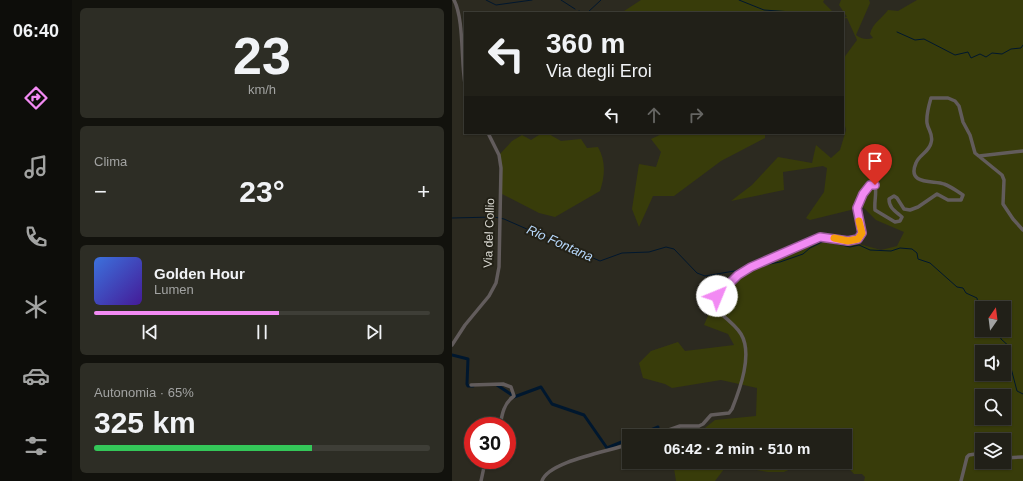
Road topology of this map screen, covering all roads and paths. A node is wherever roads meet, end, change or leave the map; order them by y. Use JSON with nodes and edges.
{"nodes":[{"id":1,"x":454,"y":0,"type":"edge"},
{"id":2,"x":464,"y":72,"type":"edge"},
{"id":3,"x":488,"y":134,"type":"edge"},
{"id":4,"x":1023,"y":151,"type":"edge"},
{"id":5,"x":979,"y":156,"type":"junction"},
{"id":6,"x":1023,"y":230,"type":"edge"},
{"id":7,"x":452,"y":345,"type":"edge"},
{"id":8,"x":471,"y":385,"type":"dead end"},
{"id":9,"x":502,"y":417,"type":"edge"},
{"id":10,"x":672,"y":429,"type":"edge"},
{"id":11,"x":622,"y":446,"type":"edge"},
{"id":12,"x":975,"y":454,"type":"edge"},
{"id":13,"x":1023,"y":457,"type":"edge"},
{"id":14,"x":1011,"y":458,"type":"edge"},
{"id":15,"x":484,"y":469,"type":"edge"},
{"id":16,"x":481,"y":481,"type":"edge"},
{"id":17,"x":542,"y":481,"type":"edge"},
{"id":18,"x":961,"y":481,"type":"edge"}],
"edges":[{"from":1,"to":2,"type":"street"},
{"from":3,"to":7,"type":"street","name":"Via del Collio"},
{"from":4,"to":5,"type":"street"},
{"from":5,"to":6,"type":"street"},
{"from":5,"to":10,"type":"street"},
{"from":8,"to":9,"type":"street"},
{"from":11,"to":17,"type":"street"},
{"from":12,"to":18,"type":"street"},
{"from":13,"to":14,"type":"street"},
{"from":15,"to":16,"type":"street"}]}
